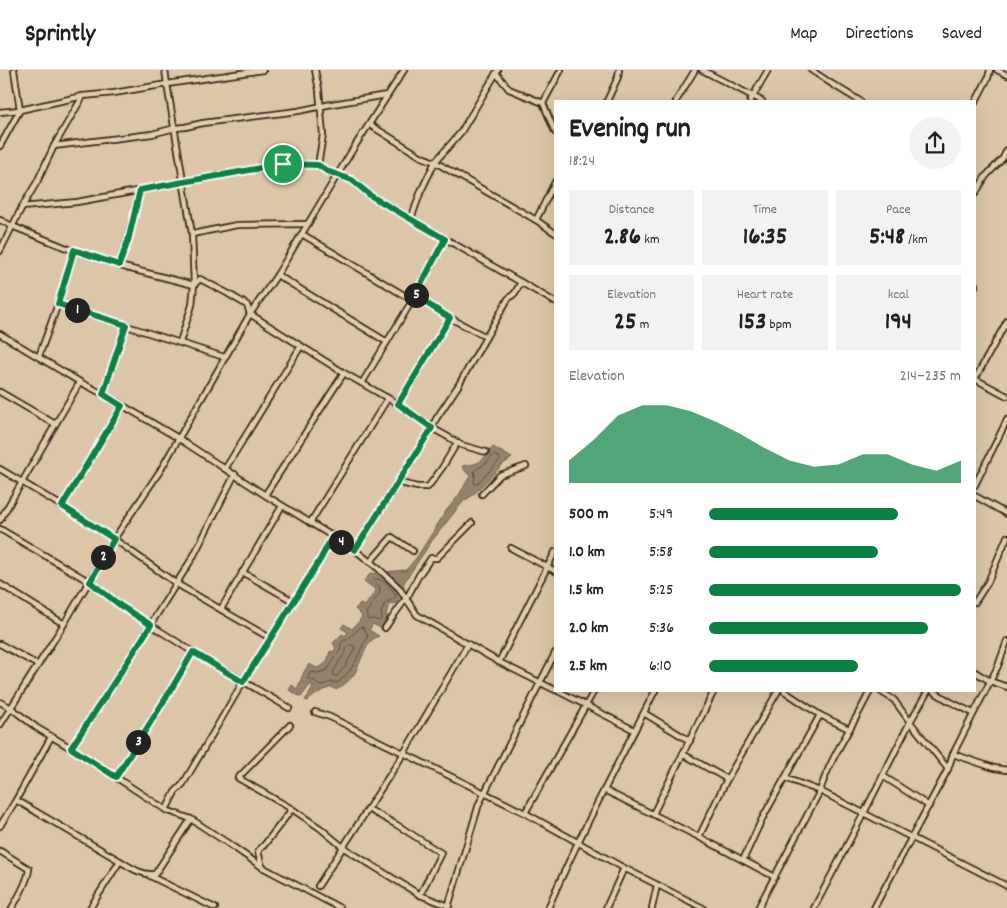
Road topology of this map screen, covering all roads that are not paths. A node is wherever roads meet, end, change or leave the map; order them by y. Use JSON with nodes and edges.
{"nodes":[{"id":1,"x":14,"y":70,"type":"edge"},
{"id":2,"x":164,"y":70,"type":"edge"},
{"id":3,"x":262,"y":70,"type":"edge"},
{"id":4,"x":315,"y":70,"type":"edge"},
{"id":5,"x":404,"y":70,"type":"edge"},
{"id":6,"x":561,"y":70,"type":"edge"},
{"id":7,"x":619,"y":70,"type":"edge"},
{"id":8,"x":694,"y":70,"type":"edge"},
{"id":9,"x":702,"y":70,"type":"edge"},
{"id":10,"x":768,"y":70,"type":"edge"},
{"id":11,"x":811,"y":70,"type":"edge"},
{"id":12,"x":990,"y":70,"type":"edge"},
{"id":13,"x":997,"y":70,"type":"edge"},
{"id":14,"x":497,"y":71,"type":"edge"},
{"id":15,"x":1007,"y":75,"type":"edge"},
{"id":16,"x":167,"y":84,"type":"junction"},
{"id":17,"x":387,"y":95,"type":"junction"},
{"id":18,"x":83,"y":96,"type":"junction"},
{"id":19,"x":753,"y":96,"type":"junction"},
{"id":20,"x":607,"y":100,"type":"edge"},
{"id":21,"x":677,"y":100,"type":"edge"},
{"id":22,"x":751,"y":100,"type":"edge"},
{"id":23,"x":760,"y":100,"type":"edge"},
{"id":24,"x":858,"y":100,"type":"edge"},
{"id":25,"x":976,"y":101,"type":"edge"},
{"id":26,"x":543,"y":103,"type":"junction"},
{"id":27,"x":320,"y":106,"type":"junction"},
{"id":28,"x":20,"y":110,"type":"junction"},
{"id":29,"x":0,"y":112,"type":"edge"},
{"id":30,"x":370,"y":125,"type":"junction"},
{"id":31,"x":175,"y":128,"type":"junction"},
{"id":32,"x":554,"y":130,"type":"edge"},
{"id":33,"x":0,"y":146,"type":"edge"},
{"id":34,"x":54,"y":146,"type":"junction"},
{"id":35,"x":1007,"y":150,"type":"edge"},
{"id":36,"x":435,"y":162,"type":"junction"},
{"id":37,"x":318,"y":165,"type":"junction"},
{"id":38,"x":338,"y":175,"type":"junction"},
{"id":39,"x":183,"y":183,"type":"junction"},
{"id":40,"x":554,"y":184,"type":"edge"},
{"id":41,"x":140,"y":190,"type":"junction"},
{"id":42,"x":976,"y":192,"type":"edge"},
{"id":43,"x":22,"y":207,"type":"junction"},
{"id":44,"x":411,"y":219,"type":"junction"},
{"id":45,"x":0,"y":220,"type":"edge"},
{"id":46,"x":536,"y":220,"type":"junction"},
{"id":47,"x":308,"y":224,"type":"junction"},
{"id":48,"x":12,"y":226,"type":"junction"},
{"id":49,"x":554,"y":232,"type":"edge"},
{"id":50,"x":192,"y":234,"type":"junction"},
{"id":51,"x":302,"y":234,"type":"junction"},
{"id":52,"x":445,"y":239,"type":"junction"},
{"id":53,"x":74,"y":250,"type":"junction"},
{"id":54,"x":0,"y":251,"type":"edge"},
{"id":55,"x":119,"y":265,"type":"junction"},
{"id":56,"x":277,"y":275,"type":"junction"},
{"id":57,"x":521,"y":282,"type":"junction"},
{"id":58,"x":194,"y":285,"type":"junction"},
{"id":59,"x":414,"y":298,"type":"junction"},
{"id":60,"x":554,"y":301,"type":"edge"},
{"id":61,"x":58,"y":304,"type":"junction"},
{"id":62,"x":250,"y":314,"type":"junction"},
{"id":63,"x":450,"y":318,"type":"junction"},
{"id":64,"x":1007,"y":321,"type":"edge"},
{"id":65,"x":126,"y":325,"type":"junction"},
{"id":66,"x":0,"y":334,"type":"edge"},
{"id":67,"x":486,"y":337,"type":"junction"},
{"id":68,"x":180,"y":342,"type":"junction"},
{"id":69,"x":387,"y":342,"type":"junction"},
{"id":70,"x":301,"y":346,"type":"junction"},
{"id":71,"x":38,"y":356,"type":"junction"},
{"id":72,"x":224,"y":356,"type":"junction"},
{"id":73,"x":344,"y":373,"type":"junction"},
{"id":74,"x":976,"y":377,"type":"edge"},
{"id":75,"x":976,"y":380,"type":"edge"},
{"id":76,"x":80,"y":382,"type":"junction"},
{"id":77,"x":362,"y":383,"type":"junction"},
{"id":78,"x":0,"y":392,"type":"edge"},
{"id":79,"x":103,"y":394,"type":"junction"},
{"id":80,"x":1007,"y":396,"type":"edge"},
{"id":81,"x":388,"y":398,"type":"junction"},
{"id":82,"x":398,"y":404,"type":"junction"},
{"id":83,"x":122,"y":406,"type":"junction"},
{"id":84,"x":1007,"y":420,"type":"edge"},
{"id":85,"x":55,"y":424,"type":"junction"},
{"id":86,"x":432,"y":428,"type":"junction"},
{"id":87,"x":178,"y":438,"type":"junction"},
{"id":88,"x":457,"y":443,"type":"junction"},
{"id":89,"x":486,"y":452,"type":"dead end"},
{"id":90,"x":526,"y":466,"type":"dead end"},
{"id":91,"x":0,"y":469,"type":"edge"},
{"id":92,"x":225,"y":469,"type":"junction"},
{"id":93,"x":235,"y":474,"type":"junction"},
{"id":94,"x":21,"y":482,"type":"junction"},
{"id":95,"x":401,"y":482,"type":"dead end"},
{"id":96,"x":976,"y":483,"type":"edge"},
{"id":97,"x":482,"y":494,"type":"dead end"},
{"id":98,"x":265,"y":495,"type":"junction"},
{"id":99,"x":976,"y":497,"type":"edge"},
{"id":100,"x":62,"y":506,"type":"junction"},
{"id":101,"x":282,"y":506,"type":"junction"},
{"id":102,"x":1007,"y":514,"type":"edge"},
{"id":103,"x":0,"y":520,"type":"edge"},
{"id":104,"x":310,"y":523,"type":"junction"},
{"id":105,"x":472,"y":523,"type":"dead end"},
{"id":106,"x":0,"y":529,"type":"edge"},
{"id":107,"x":332,"y":537,"type":"junction"},
{"id":108,"x":1007,"y":537,"type":"edge"},
{"id":109,"x":114,"y":539,"type":"junction"},
{"id":110,"x":511,"y":548,"type":"dead end"},
{"id":111,"x":355,"y":550,"type":"junction"},
{"id":112,"x":413,"y":551,"type":"dead end"},
{"id":113,"x":554,"y":554,"type":"edge"},
{"id":114,"x":370,"y":562,"type":"junction"},
{"id":115,"x":548,"y":567,"type":"junction"},
{"id":116,"x":554,"y":570,"type":"edge"},
{"id":117,"x":242,"y":572,"type":"junction"},
{"id":118,"x":90,"y":582,"type":"junction"},
{"id":119,"x":0,"y":584,"type":"edge"},
{"id":120,"x":177,"y":584,"type":"junction"},
{"id":121,"x":406,"y":599,"type":"junction"},
{"id":122,"x":976,"y":600,"type":"edge"},
{"id":123,"x":293,"y":601,"type":"junction"},
{"id":124,"x":221,"y":610,"type":"junction"},
{"id":125,"x":64,"y":624,"type":"junction"},
{"id":126,"x":151,"y":625,"type":"junction"},
{"id":127,"x":385,"y":628,"type":"dead end"},
{"id":128,"x":270,"y":638,"type":"junction"},
{"id":129,"x":1007,"y":641,"type":"edge"},
{"id":130,"x":0,"y":644,"type":"edge"},
{"id":131,"x":468,"y":644,"type":"junction"},
{"id":132,"x":193,"y":652,"type":"junction"},
{"id":133,"x":554,"y":655,"type":"edge"},
{"id":134,"x":499,"y":662,"type":"junction"},
{"id":135,"x":38,"y":666,"type":"junction"},
{"id":136,"x":976,"y":673,"type":"edge"},
{"id":137,"x":990,"y":681,"type":"junction"},
{"id":138,"x":243,"y":682,"type":"junction"},
{"id":139,"x":540,"y":683,"type":"junction"},
{"id":140,"x":1007,"y":688,"type":"edge"},
{"id":141,"x":554,"y":690,"type":"edge"},
{"id":142,"x":558,"y":692,"type":"edge"},
{"id":143,"x":594,"y":692,"type":"edge"},
{"id":144,"x":654,"y":692,"type":"edge"},
{"id":145,"x":714,"y":692,"type":"edge"},
{"id":146,"x":777,"y":692,"type":"edge"},
{"id":147,"x":786,"y":692,"type":"edge"},
{"id":148,"x":869,"y":692,"type":"edge"},
{"id":149,"x":882,"y":692,"type":"edge"},
{"id":150,"x":927,"y":692,"type":"edge"},
{"id":151,"x":935,"y":692,"type":"edge"},
{"id":152,"x":0,"y":702,"type":"edge"},
{"id":153,"x":587,"y":706,"type":"junction"},
{"id":154,"x":11,"y":708,"type":"junction"},
{"id":155,"x":289,"y":708,"type":"dead end"},
{"id":156,"x":315,"y":712,"type":"dead end"},
{"id":157,"x":644,"y":713,"type":"junction"},
{"id":158,"x":973,"y":713,"type":"junction"},
{"id":159,"x":820,"y":715,"type":"junction"},
{"id":160,"x":910,"y":722,"type":"junction"},
{"id":161,"x":0,"y":725,"type":"edge"},
{"id":162,"x":290,"y":725,"type":"dead end"},
{"id":163,"x":849,"y":729,"type":"junction"},
{"id":164,"x":634,"y":730,"type":"junction"},
{"id":165,"x":52,"y":737,"type":"junction"},
{"id":166,"x":690,"y":741,"type":"junction"},
{"id":167,"x":71,"y":748,"type":"junction"},
{"id":168,"x":404,"y":753,"type":"junction"},
{"id":169,"x":683,"y":754,"type":"junction"},
{"id":170,"x":953,"y":754,"type":"junction"},
{"id":171,"x":948,"y":769,"type":"junction"},
{"id":172,"x":1007,"y":770,"type":"edge"},
{"id":173,"x":882,"y":776,"type":"junction"},
{"id":174,"x":116,"y":777,"type":"junction"},
{"id":175,"x":785,"y":778,"type":"junction"},
{"id":176,"x":727,"y":779,"type":"junction"},
{"id":177,"x":604,"y":790,"type":"junction"},
{"id":178,"x":820,"y":791,"type":"junction"},
{"id":179,"x":485,"y":793,"type":"junction"},
{"id":180,"x":16,"y":800,"type":"junction"},
{"id":181,"x":929,"y":806,"type":"junction"},
{"id":182,"x":292,"y":809,"type":"junction"},
{"id":183,"x":368,"y":809,"type":"junction"},
{"id":184,"x":166,"y":810,"type":"junction"},
{"id":185,"x":525,"y":813,"type":"junction"},
{"id":186,"x":864,"y":813,"type":"junction"},
{"id":187,"x":653,"y":814,"type":"junction"},
{"id":188,"x":191,"y":820,"type":"junction"},
{"id":189,"x":0,"y":826,"type":"edge"},
{"id":190,"x":699,"y":837,"type":"junction"},
{"id":191,"x":912,"y":838,"type":"junction"},
{"id":192,"x":578,"y":842,"type":"junction"},
{"id":193,"x":344,"y":848,"type":"junction"},
{"id":194,"x":0,"y":851,"type":"edge"},
{"id":195,"x":743,"y":860,"type":"junction"},
{"id":196,"x":120,"y":861,"type":"junction"},
{"id":197,"x":262,"y":867,"type":"junction"},
{"id":198,"x":624,"y":868,"type":"junction"},
{"id":199,"x":149,"y":875,"type":"junction"},
{"id":200,"x":774,"y":877,"type":"junction"},
{"id":201,"x":656,"y":885,"type":"junction"},
{"id":202,"x":318,"y":886,"type":"dead end"},
{"id":203,"x":1007,"y":886,"type":"edge"},
{"id":204,"x":420,"y":895,"type":"junction"},
{"id":205,"x":337,"y":907,"type":"edge"},
{"id":206,"x":448,"y":907,"type":"edge"},
{"id":207,"x":12,"y":908,"type":"edge"},
{"id":208,"x":90,"y":908,"type":"edge"},
{"id":209,"x":215,"y":908,"type":"edge"},
{"id":210,"x":548,"y":908,"type":"edge"},
{"id":211,"x":606,"y":908,"type":"edge"},
{"id":212,"x":652,"y":908,"type":"edge"},
{"id":213,"x":702,"y":908,"type":"edge"},
{"id":214,"x":758,"y":908,"type":"edge"},
{"id":215,"x":814,"y":908,"type":"edge"},
{"id":216,"x":874,"y":908,"type":"edge"}],
"edges":[{"from":1,"to":28,"type":"street"},
{"from":2,"to":16,"type":"street"},
{"from":3,"to":16,"type":"street"},
{"from":4,"to":27,"type":"street"},
{"from":5,"to":17,"type":"street"},
{"from":6,"to":26,"type":"street"},
{"from":7,"to":20,"type":"street"},
{"from":8,"to":21,"type":"street"},
{"from":9,"to":19,"type":"street"},
{"from":10,"to":19,"type":"street"},
{"from":11,"to":24,"type":"street"},
{"from":12,"to":25,"type":"street"},
{"from":13,"to":15,"type":"street"},
{"from":14,"to":26,"type":"street"},
{"from":14,"to":36,"type":"street"},
{"from":16,"to":18,"type":"street"},
{"from":16,"to":31,"type":"street"},
{"from":17,"to":27,"type":"street"},
{"from":17,"to":30,"type":"street"},
{"from":18,"to":28,"type":"street"},
{"from":18,"to":34,"type":"street"},
{"from":19,"to":22,"type":"street"},
{"from":19,"to":23,"type":"street"},
{"from":26,"to":32,"type":"street"},
{"from":27,"to":31,"type":"street"},
{"from":27,"to":37,"type":"street"},
{"from":28,"to":29,"type":"street"},
{"from":28,"to":33,"type":"street"},
{"from":30,"to":36,"type":"street"},
{"from":30,"to":38,"type":"street"},
{"from":31,"to":34,"type":"street"},
{"from":31,"to":39,"type":"street"},
{"from":34,"to":43,"type":"street"},
{"from":35,"to":42,"type":"street"},
{"from":36,"to":44,"type":"street"},
{"from":36,"to":46,"type":"street"},
{"from":37,"to":38,"type":"street"},
{"from":37,"to":39,"type":"street"},
{"from":38,"to":44,"type":"street"},
{"from":38,"to":47,"type":"street"},
{"from":39,"to":41,"type":"street"},
{"from":39,"to":50,"type":"street"},
{"from":40,"to":46,"type":"street"},
{"from":41,"to":43,"type":"street"},
{"from":41,"to":55,"type":"street"},
{"from":43,"to":48,"type":"street"},
{"from":44,"to":52,"type":"street"},
{"from":45,"to":48,"type":"street"},
{"from":46,"to":49,"type":"street"},
{"from":47,"to":50,"type":"street"},
{"from":47,"to":51,"type":"street"},
{"from":48,"to":53,"type":"street"},
{"from":48,"to":54,"type":"street"},
{"from":50,"to":58,"type":"street"},
{"from":51,"to":56,"type":"street"},
{"from":51,"to":59,"type":"street"},
{"from":52,"to":57,"type":"street"},
{"from":52,"to":59,"type":"street"},
{"from":53,"to":55,"type":"street"},
{"from":53,"to":61,"type":"street"},
{"from":55,"to":58,"type":"street"},
{"from":56,"to":62,"type":"street"},
{"from":56,"to":69,"type":"street"},
{"from":57,"to":60,"type":"street"},
{"from":57,"to":67,"type":"street"},
{"from":58,"to":62,"type":"street"},
{"from":58,"to":68,"type":"street"},
{"from":59,"to":63,"type":"street"},
{"from":59,"to":69,"type":"street"},
{"from":61,"to":65,"type":"street"},
{"from":61,"to":71,"type":"street"},
{"from":62,"to":70,"type":"street"},
{"from":62,"to":72,"type":"street"},
{"from":63,"to":67,"type":"street"},
{"from":63,"to":82,"type":"street"},
{"from":64,"to":74,"type":"street"},
{"from":65,"to":68,"type":"street"},
{"from":65,"to":79,"type":"street"},
{"from":66,"to":71,"type":"street"},
{"from":67,"to":86,"type":"street"},
{"from":68,"to":72,"type":"street"},
{"from":69,"to":77,"type":"street"},
{"from":70,"to":73,"type":"street"},
{"from":70,"to":92,"type":"street"},
{"from":71,"to":76,"type":"street"},
{"from":72,"to":87,"type":"street"},
{"from":73,"to":77,"type":"street"},
{"from":73,"to":98,"type":"street"},
{"from":75,"to":80,"type":"street"},
{"from":76,"to":79,"type":"street"},
{"from":76,"to":85,"type":"street"},
{"from":77,"to":81,"type":"street"},
{"from":78,"to":85,"type":"street"},
{"from":79,"to":83,"type":"street"},
{"from":81,"to":82,"type":"street"},
{"from":81,"to":104,"type":"street"},
{"from":82,"to":86,"type":"street"},
{"from":83,"to":87,"type":"street"},
{"from":83,"to":100,"type":"street"},
{"from":84,"to":96,"type":"street"},
{"from":85,"to":94,"type":"street"},
{"from":86,"to":88,"type":"street"},
{"from":86,"to":111,"type":"street"},
{"from":87,"to":92,"type":"street"},
{"from":87,"to":109,"type":"street"},
{"from":88,"to":89,"type":"street"},
{"from":88,"to":95,"type":"street"},
{"from":90,"to":97,"type":"street"},
{"from":91,"to":94,"type":"street"},
{"from":92,"to":93,"type":"street"},
{"from":93,"to":98,"type":"street"},
{"from":93,"to":120,"type":"street"},
{"from":94,"to":100,"type":"street"},
{"from":94,"to":103,"type":"street"},
{"from":98,"to":101,"type":"street"},
{"from":99,"to":102,"type":"street"},
{"from":100,"to":109,"type":"street"},
{"from":101,"to":104,"type":"street"},
{"from":101,"to":117,"type":"street"},
{"from":104,"to":107,"type":"street"},
{"from":105,"to":121,"type":"street"},
{"from":106,"to":118,"type":"street"},
{"from":107,"to":111,"type":"street"},
{"from":107,"to":123,"type":"street"},
{"from":108,"to":122,"type":"street"},
{"from":109,"to":118,"type":"street"},
{"from":109,"to":120,"type":"street"},
{"from":110,"to":115,"type":"street"},
{"from":111,"to":114,"type":"street"},
{"from":112,"to":114,"type":"street"},
{"from":113,"to":115,"type":"street"},
{"from":114,"to":121,"type":"street"},
{"from":115,"to":116,"type":"street"},
{"from":115,"to":134,"type":"street"},
{"from":117,"to":123,"type":"street"},
{"from":117,"to":124,"type":"street"},
{"from":118,"to":125,"type":"street"},
{"from":118,"to":126,"type":"street"},
{"from":119,"to":125,"type":"street"},
{"from":120,"to":124,"type":"street"},
{"from":120,"to":126,"type":"street"},
{"from":121,"to":127,"type":"street"},
{"from":121,"to":131,"type":"street"},
{"from":123,"to":128,"type":"street"},
{"from":124,"to":128,"type":"street"},
{"from":125,"to":135,"type":"street"},
{"from":126,"to":132,"type":"street"},
{"from":126,"to":167,"type":"street"},
{"from":128,"to":138,"type":"street"},
{"from":129,"to":137,"type":"street"},
{"from":130,"to":135,"type":"street"},
{"from":131,"to":134,"type":"street"},
{"from":131,"to":168,"type":"street"},
{"from":132,"to":138,"type":"street"},
{"from":132,"to":174,"type":"street"},
{"from":133,"to":139,"type":"street"},
{"from":134,"to":139,"type":"street"},
{"from":135,"to":154,"type":"street"},
{"from":136,"to":137,"type":"street"},
{"from":137,"to":140,"type":"street"},
{"from":137,"to":158,"type":"street"},
{"from":138,"to":155,"type":"street"},
{"from":138,"to":184,"type":"street"},
{"from":139,"to":141,"type":"street"},
{"from":139,"to":179,"type":"street"},
{"from":142,"to":153,"type":"street"},
{"from":143,"to":153,"type":"street"},
{"from":144,"to":157,"type":"street"},
{"from":145,"to":166,"type":"street"},
{"from":146,"to":176,"type":"street"},
{"from":147,"to":159,"type":"street"},
{"from":148,"to":163,"type":"street"},
{"from":149,"to":160,"type":"street"},
{"from":150,"to":160,"type":"street"},
{"from":151,"to":158,"type":"street"},
{"from":152,"to":154,"type":"street"},
{"from":153,"to":164,"type":"street"},
{"from":153,"to":185,"type":"street"},
{"from":154,"to":161,"type":"street"},
{"from":154,"to":165,"type":"street"},
{"from":156,"to":168,"type":"street"},
{"from":157,"to":164,"type":"street"},
{"from":157,"to":166,"type":"street"},
{"from":158,"to":170,"type":"street"},
{"from":159,"to":163,"type":"street"},
{"from":159,"to":175,"type":"street"},
{"from":160,"to":171,"type":"street"},
{"from":160,"to":173,"type":"street"},
{"from":162,"to":182,"type":"street"},
{"from":163,"to":178,"type":"street"},
{"from":164,"to":177,"type":"street"},
{"from":165,"to":167,"type":"street"},
{"from":165,"to":180,"type":"street"},
{"from":166,"to":169,"type":"street"},
{"from":167,"to":174,"type":"street"},
{"from":168,"to":179,"type":"street"},
{"from":168,"to":183,"type":"street"},
{"from":169,"to":176,"type":"street"},
{"from":169,"to":187,"type":"street"},
{"from":170,"to":171,"type":"street"},
{"from":170,"to":172,"type":"street"},
{"from":171,"to":181,"type":"street"},
{"from":173,"to":181,"type":"street"},
{"from":173,"to":186,"type":"street"},
{"from":174,"to":184,"type":"street"},
{"from":175,"to":178,"type":"street"},
{"from":175,"to":195,"type":"street"},
{"from":176,"to":190,"type":"street"},
{"from":177,"to":187,"type":"street"},
{"from":177,"to":192,"type":"street"},
{"from":178,"to":186,"type":"street"},
{"from":178,"to":200,"type":"street"},
{"from":179,"to":185,"type":"street"},
{"from":179,"to":206,"type":"street"},
{"from":180,"to":189,"type":"street"},
{"from":180,"to":196,"type":"street"},
{"from":181,"to":191,"type":"street"},
{"from":182,"to":193,"type":"street"},
{"from":182,"to":197,"type":"street"},
{"from":183,"to":193,"type":"street"},
{"from":183,"to":204,"type":"street"},
{"from":184,"to":188,"type":"street"},
{"from":185,"to":192,"type":"street"},
{"from":186,"to":191,"type":"street"},
{"from":186,"to":215,"type":"street"},
{"from":187,"to":190,"type":"street"},
{"from":188,"to":197,"type":"street"},
{"from":188,"to":199,"type":"street"},
{"from":190,"to":195,"type":"street"},
{"from":191,"to":203,"type":"street"},
{"from":191,"to":216,"type":"street"},
{"from":192,"to":198,"type":"street"},
{"from":192,"to":210,"type":"street"},
{"from":193,"to":202,"type":"street"},
{"from":193,"to":204,"type":"street"},
{"from":194,"to":207,"type":"street"},
{"from":195,"to":200,"type":"street"},
{"from":196,"to":199,"type":"street"},
{"from":196,"to":208,"type":"street"},
{"from":197,"to":205,"type":"street"},
{"from":198,"to":201,"type":"street"},
{"from":198,"to":211,"type":"street"},
{"from":199,"to":209,"type":"street"},
{"from":200,"to":214,"type":"street"},
{"from":201,"to":212,"type":"street"},
{"from":201,"to":213,"type":"street"},
{"from":204,"to":206,"type":"street"}]}
